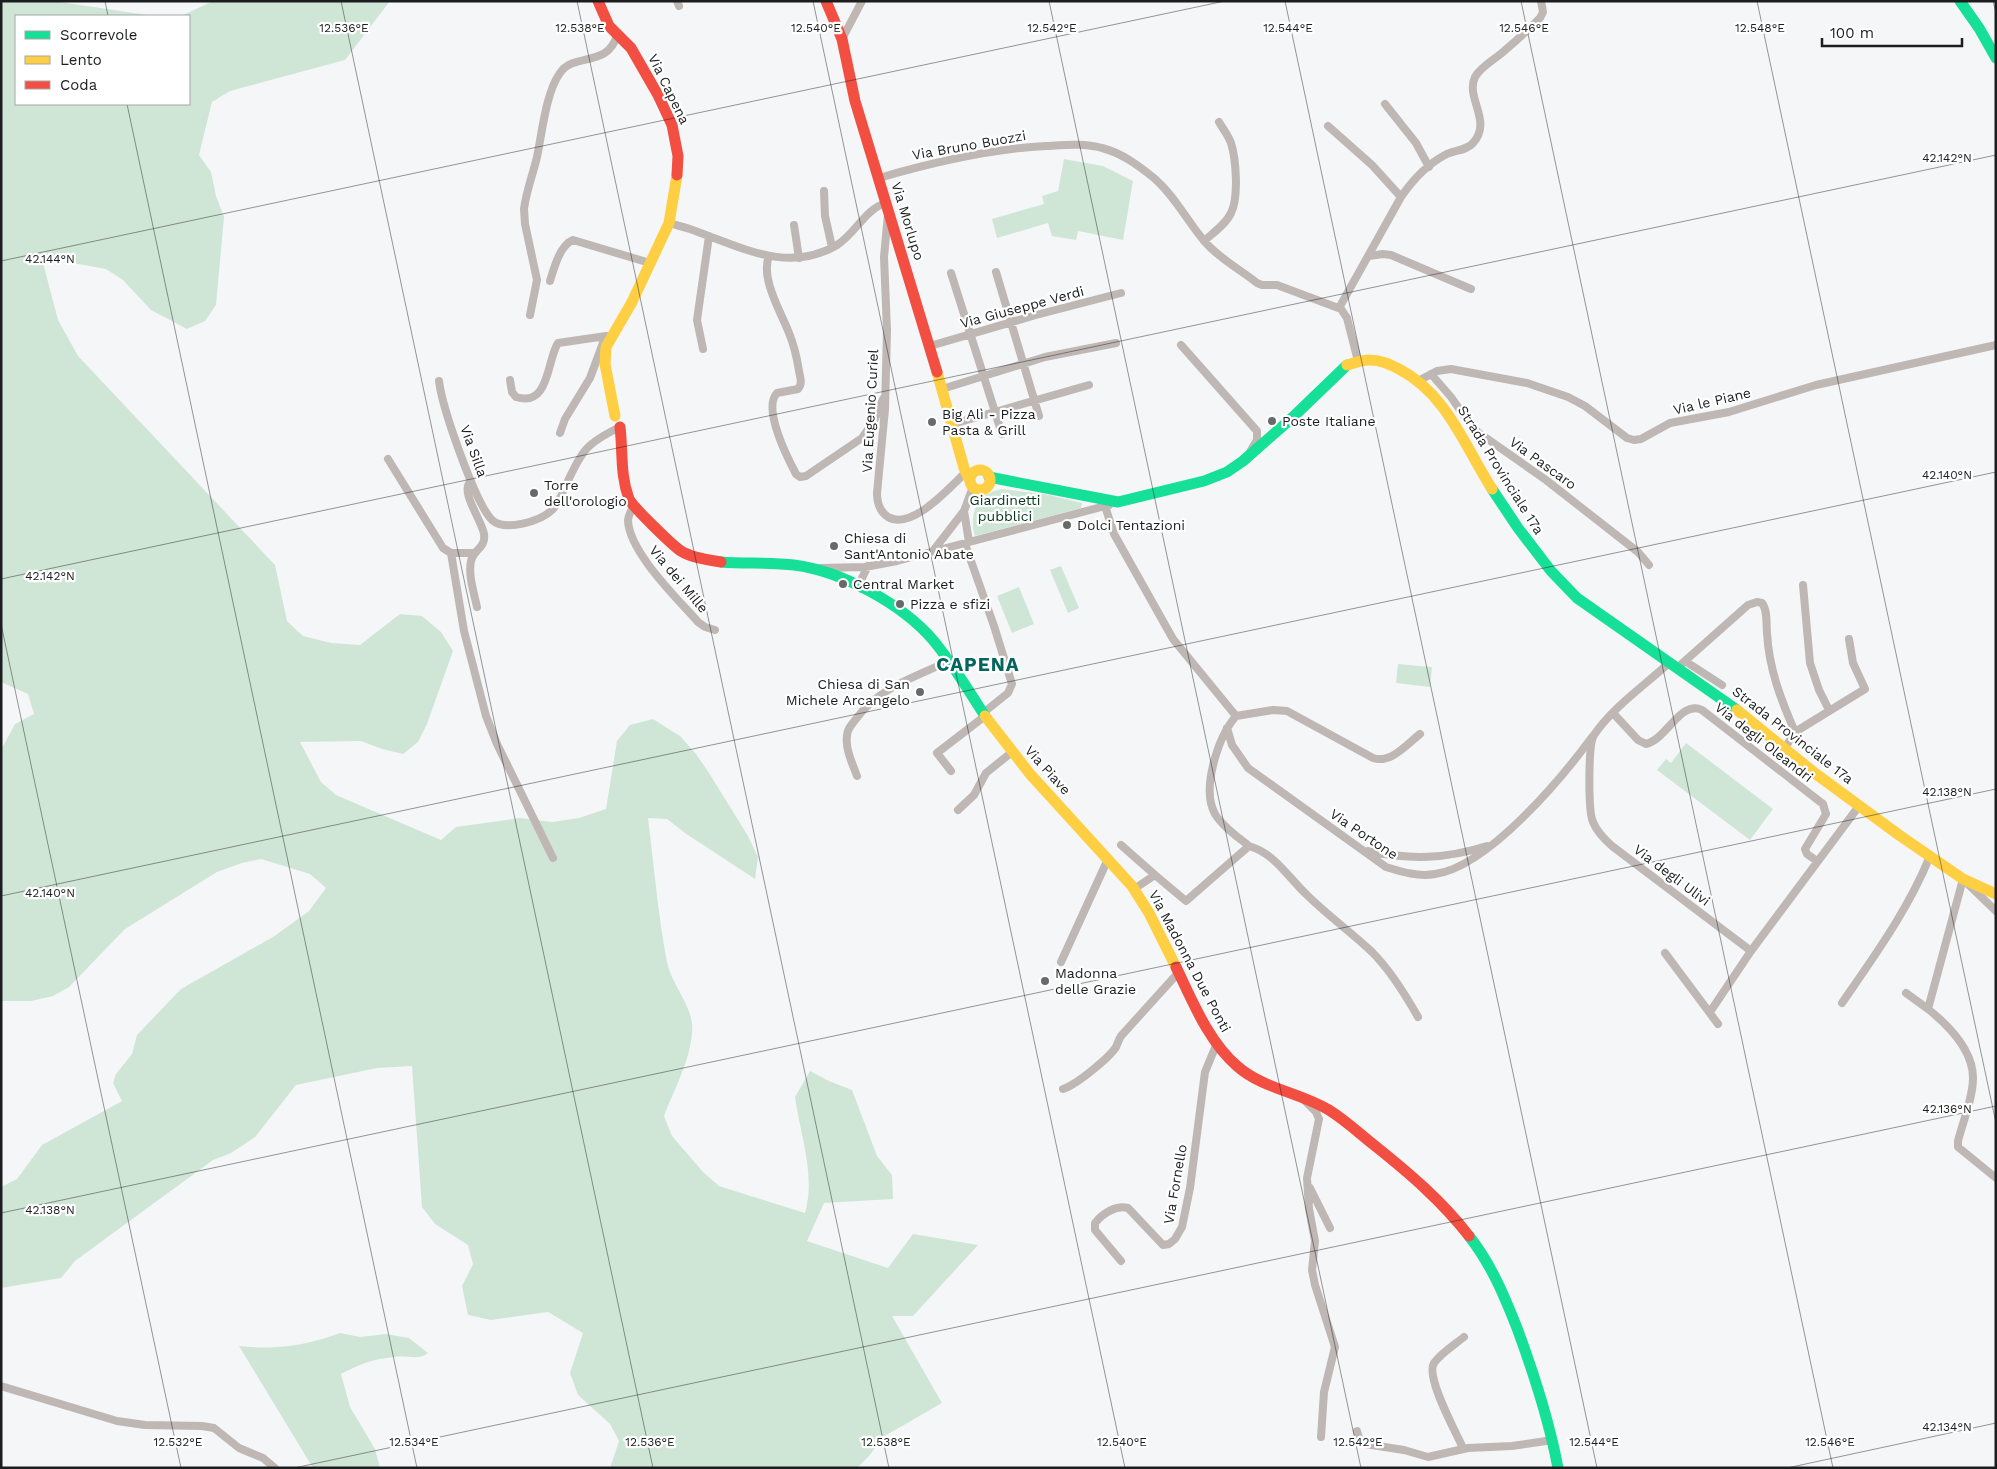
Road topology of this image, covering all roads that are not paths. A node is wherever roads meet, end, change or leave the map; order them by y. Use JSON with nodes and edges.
{"nodes":[{"id":1,"x":598,"y":1,"type":"edge"},
{"id":2,"x":826,"y":1,"type":"edge"},
{"id":3,"x":862,"y":1,"type":"edge"},
{"id":4,"x":1541,"y":1,"type":"edge"},
{"id":5,"x":1960,"y":1,"type":"edge"},
{"id":6,"x":617,"y":35,"type":"junction"},
{"id":7,"x":842,"y":39,"type":"junction"},
{"id":8,"x":1996,"y":58,"type":"edge"},
{"id":9,"x":1385,"y":104,"type":"dead end"},
{"id":10,"x":1219,"y":122,"type":"dead end"},
{"id":11,"x":1328,"y":126,"type":"dead end"},
{"id":12,"x":1429,"y":167,"type":"junction"},
{"id":13,"x":879,"y":178,"type":"junction"},
{"id":14,"x":824,"y":191,"type":"dead end"},
{"id":15,"x":1401,"y":197,"type":"junction"},
{"id":16,"x":887,"y":206,"type":"junction"},
{"id":17,"x":669,"y":222,"type":"junction"},
{"id":18,"x":794,"y":225,"type":"dead end"},
{"id":19,"x":709,"y":236,"type":"junction"},
{"id":20,"x":1204,"y":241,"type":"junction"},
{"id":21,"x":832,"y":248,"type":"junction"},
{"id":22,"x":769,"y":256,"type":"junction"},
{"id":23,"x":1369,"y":256,"type":"junction"},
{"id":24,"x":799,"y":258,"type":"junction"},
{"id":25,"x":650,"y":263,"type":"junction"},
{"id":26,"x":996,"y":272,"type":"dead end"},
{"id":27,"x":951,"y":273,"type":"dead end"},
{"id":28,"x":550,"y":281,"type":"dead end"},
{"id":29,"x":1471,"y":289,"type":"dead end"},
{"id":30,"x":1121,"y":293,"type":"dead end"},
{"id":31,"x":1339,"y":308,"type":"junction"},
{"id":32,"x":530,"y":315,"type":"dead end"},
{"id":33,"x":1011,"y":322,"type":"junction"},
{"id":34,"x":971,"y":334,"type":"junction"},
{"id":35,"x":608,"y":337,"type":"junction"},
{"id":36,"x":1116,"y":343,"type":"dead end"},
{"id":37,"x":1181,"y":344,"type":"dead end"},
{"id":38,"x":1996,"y":345,"type":"edge"},
{"id":39,"x":930,"y":346,"type":"junction"},
{"id":40,"x":703,"y":349,"type":"dead end"},
{"id":41,"x":1358,"y":361,"type":"junction"},
{"id":42,"x":1023,"y":364,"type":"junction"},
{"id":43,"x":1431,"y":374,"type":"junction"},
{"id":44,"x":984,"y":376,"type":"junction"},
{"id":45,"x":510,"y":380,"type":"dead end"},
{"id":46,"x":1420,"y":380,"type":"junction"},
{"id":47,"x":439,"y":381,"type":"dead end"},
{"id":48,"x":1089,"y":385,"type":"dead end"},
{"id":49,"x":942,"y":389,"type":"junction"},
{"id":50,"x":884,"y":394,"type":"junction"},
{"id":51,"x":1034,"y":401,"type":"junction"},
{"id":52,"x":995,"y":412,"type":"junction"},
{"id":53,"x":1039,"y":416,"type":"dead end"},
{"id":54,"x":952,"y":424,"type":"junction"},
{"id":55,"x":619,"y":425,"type":"junction"},
{"id":56,"x":560,"y":433,"type":"dead end"},
{"id":57,"x":1002,"y":434,"type":"dead end"},
{"id":58,"x":960,"y":450,"type":"junction"},
{"id":59,"x":388,"y":459,"type":"dead end"},
{"id":60,"x":1243,"y":461,"type":"junction"},
{"id":61,"x":986,"y":474,"type":"junction"},
{"id":62,"x":970,"y":480,"type":"junction"},
{"id":63,"x":471,"y":481,"type":"junction"},
{"id":64,"x":1118,"y":502,"type":"junction"},
{"id":65,"x":633,"y":506,"type":"junction"},
{"id":66,"x":1104,"y":506,"type":"junction"},
{"id":67,"x":964,"y":511,"type":"junction"},
{"id":68,"x":945,"y":534,"type":"junction"},
{"id":69,"x":967,"y":543,"type":"junction"},
{"id":70,"x":952,"y":547,"type":"junction"},
{"id":71,"x":933,"y":551,"type":"junction"},
{"id":72,"x":451,"y":553,"type":"junction"},
{"id":73,"x":475,"y":553,"type":"junction"},
{"id":74,"x":1649,"y":564,"type":"dead end"},
{"id":75,"x":868,"y":566,"type":"junction"},
{"id":76,"x":811,"y":569,"type":"junction"},
{"id":77,"x":1803,"y":585,"type":"dead end"},
{"id":78,"x":862,"y":589,"type":"junction"},
{"id":79,"x":477,"y":607,"type":"dead end"},
{"id":80,"x":715,"y":630,"type":"dead end"},
{"id":81,"x":1849,"y":639,"type":"dead end"},
{"id":82,"x":949,"y":662,"type":"junction"},
{"id":83,"x":1681,"y":664,"type":"junction"},
{"id":84,"x":1722,"y":685,"type":"dead end"},
{"id":85,"x":1829,"y":710,"type":"junction"},
{"id":86,"x":1613,"y":713,"type":"junction"},
{"id":87,"x":984,"y":715,"type":"junction"},
{"id":88,"x":1236,"y":716,"type":"junction"},
{"id":89,"x":1227,"y":728,"type":"junction"},
{"id":90,"x":1795,"y":732,"type":"junction"},
{"id":91,"x":1420,"y":734,"type":"dead end"},
{"id":92,"x":1592,"y":737,"type":"junction"},
{"id":93,"x":1785,"y":748,"type":"junction"},
{"id":94,"x":1012,"y":752,"type":"junction"},
{"id":95,"x":951,"y":771,"type":"dead end"},
{"id":96,"x":857,"y":776,"type":"dead end"},
{"id":97,"x":1859,"y":806,"type":"junction"},
{"id":98,"x":958,"y":810,"type":"dead end"},
{"id":99,"x":1491,"y":844,"type":"junction"},
{"id":100,"x":1121,"y":845,"type":"dead end"},
{"id":101,"x":1249,"y":846,"type":"junction"},
{"id":102,"x":1364,"y":850,"type":"junction"},
{"id":103,"x":1930,"y":856,"type":"junction"},
{"id":104,"x":553,"y":858,"type":"dead end"},
{"id":105,"x":1108,"y":859,"type":"junction"},
{"id":106,"x":1818,"y":861,"type":"junction"},
{"id":107,"x":1155,"y":875,"type":"junction"},
{"id":108,"x":1963,"y":879,"type":"junction"},
{"id":109,"x":1135,"y":889,"type":"junction"},
{"id":110,"x":1996,"y":894,"type":"edge"},
{"id":111,"x":1996,"y":911,"type":"edge"},
{"id":112,"x":1751,"y":951,"type":"junction"},
{"id":113,"x":1665,"y":953,"type":"dead end"},
{"id":114,"x":1061,"y":962,"type":"dead end"},
{"id":115,"x":1178,"y":974,"type":"junction"},
{"id":116,"x":1906,"y":993,"type":"dead end"},
{"id":117,"x":1842,"y":1003,"type":"dead end"},
{"id":118,"x":1928,"y":1009,"type":"junction"},
{"id":119,"x":1710,"y":1012,"type":"junction"},
{"id":120,"x":1418,"y":1017,"type":"dead end"},
{"id":121,"x":1718,"y":1024,"type":"dead end"},
{"id":122,"x":1217,"y":1043,"type":"junction"},
{"id":123,"x":1063,"y":1088,"type":"dead end"},
{"id":124,"x":1301,"y":1097,"type":"junction"},
{"id":125,"x":1307,"y":1178,"type":"junction"},
{"id":126,"x":1996,"y":1178,"type":"edge"},
{"id":127,"x":1330,"y":1228,"type":"dead end"},
{"id":128,"x":1121,"y":1261,"type":"dead end"},
{"id":129,"x":1464,"y":1337,"type":"dead end"},
{"id":130,"x":1,"y":1386,"type":"edge"},
{"id":131,"x":1357,"y":1432,"type":"dead end"},
{"id":132,"x":1321,"y":1436,"type":"dead end"},
{"id":133,"x":1553,"y":1440,"type":"junction"},
{"id":134,"x":1463,"y":1448,"type":"junction"},
{"id":135,"x":275,"y":1468,"type":"edge"},
{"id":136,"x":1558,"y":1468,"type":"edge"}],
"edges":[{"from":1,"to":6,"type":"main road","name":"Via Capena"},
{"from":2,"to":7,"type":"main road","name":"Via Morlupo"},
{"from":3,"to":7,"type":"street"},
{"from":4,"to":12,"type":"street"},
{"from":5,"to":8,"type":"main road"},
{"from":6,"to":17,"type":"main road","name":"Via Capena"},
{"from":6,"to":32,"type":"street"},
{"from":7,"to":13,"type":"main road","name":"Via Morlupo"},
{"from":9,"to":12,"type":"street"},
{"from":10,"to":20,"type":"street"},
{"from":11,"to":15,"type":"street"},
{"from":12,"to":15,"type":"street"},
{"from":13,"to":16,"type":"main road","name":"Via Morlupo"},
{"from":13,"to":20,"type":"street","name":"Via Bruno Buozzi"},
{"from":14,"to":21,"type":"street"},
{"from":15,"to":23,"type":"street"},
{"from":16,"to":21,"type":"street"},
{"from":16,"to":39,"type":"main road","name":"Via Morlupo"},
{"from":16,"to":50,"type":"street","name":"Via Eugenio Curiel"},
{"from":17,"to":19,"type":"street"},
{"from":17,"to":25,"type":"main road","name":"Via Capena"},
{"from":18,"to":24,"type":"street"},
{"from":19,"to":22,"type":"street"},
{"from":19,"to":40,"type":"street"},
{"from":20,"to":31,"type":"street","name":"Via Bruno Buozzi"},
{"from":21,"to":24,"type":"street"},
{"from":22,"to":24,"type":"street"},
{"from":22,"to":50,"type":"street"},
{"from":23,"to":29,"type":"street"},
{"from":23,"to":31,"type":"street"},
{"from":25,"to":28,"type":"street"},
{"from":25,"to":35,"type":"main road","name":"Via Capena"},
{"from":26,"to":33,"type":"street"},
{"from":27,"to":34,"type":"street"},
{"from":30,"to":33,"type":"street","name":"Via Giuseppe Verdi"},
{"from":31,"to":41,"type":"street"},
{"from":33,"to":34,"type":"street","name":"Via Giuseppe Verdi"},
{"from":33,"to":42,"type":"street"},
{"from":34,"to":39,"type":"street","name":"Via Giuseppe Verdi"},
{"from":34,"to":44,"type":"street"},
{"from":35,"to":45,"type":"street"},
{"from":35,"to":55,"type":"main road"},
{"from":35,"to":56,"type":"street"},
{"from":36,"to":42,"type":"street"},
{"from":37,"to":60,"type":"street"},
{"from":38,"to":43,"type":"street","name":"Via le Piane"},
{"from":39,"to":49,"type":"main road","name":"Via Morlupo"},
{"from":41,"to":46,"type":"main road","name":"Strada Provinciale 17a"},
{"from":41,"to":60,"type":"main road"},
{"from":42,"to":44,"type":"street"},
{"from":42,"to":51,"type":"street"},
{"from":43,"to":46,"type":"street","name":"Via le Piane"},
{"from":43,"to":74,"type":"street","name":"Via Pascaro"},
{"from":44,"to":49,"type":"street"},
{"from":44,"to":52,"type":"street"},
{"from":46,"to":83,"type":"main road","name":"Strada Provinciale 17a"},
{"from":47,"to":63,"type":"street","name":"Via Silla"},
{"from":48,"to":51,"type":"street"},
{"from":49,"to":54,"type":"main road","name":"Via Morlupo"},
{"from":50,"to":62,"type":"street","name":"Via Eugenio Curiel"},
{"from":51,"to":52,"type":"street"},
{"from":51,"to":53,"type":"street"},
{"from":52,"to":54,"type":"street"},
{"from":52,"to":57,"type":"street"},
{"from":54,"to":58,"type":"main road","name":"Via Morlupo"},
{"from":55,"to":63,"type":"street","name":"Via Silla"},
{"from":55,"to":65,"type":"main road"},
{"from":58,"to":61,"type":"main road"},
{"from":58,"to":62,"type":"main road","name":"Via Morlupo"},
{"from":59,"to":72,"type":"street"},
{"from":60,"to":64,"type":"main road"},
{"from":61,"to":62,"type":"main road"},
{"from":61,"to":62,"type":"main road"},
{"from":61,"to":64,"type":"main road"},
{"from":62,"to":67,"type":"street"},
{"from":63,"to":73,"type":"street"},
{"from":64,"to":66,"type":"street"},
{"from":65,"to":76,"type":"main road","name":"Via Piave"},
{"from":65,"to":80,"type":"street","name":"Via dei Mille"},
{"from":66,"to":69,"type":"street"},
{"from":66,"to":88,"type":"street"},
{"from":67,"to":68,"type":"street"},
{"from":67,"to":69,"type":"street"},
{"from":68,"to":70,"type":"street"},
{"from":68,"to":71,"type":"street"},
{"from":69,"to":70,"type":"street"},
{"from":69,"to":87,"type":"street"},
{"from":70,"to":71,"type":"street"},
{"from":71,"to":75,"type":"street"},
{"from":72,"to":73,"type":"street"},
{"from":72,"to":104,"type":"street"},
{"from":73,"to":79,"type":"street"},
{"from":75,"to":76,"type":"street"},
{"from":75,"to":78,"type":"street"},
{"from":76,"to":78,"type":"main road","name":"Via Piave"},
{"from":77,"to":85,"type":"street"},
{"from":78,"to":82,"type":"main road","name":"Via Piave"},
{"from":81,"to":85,"type":"street"},
{"from":82,"to":87,"type":"main road","name":"Via Piave"},
{"from":82,"to":96,"type":"street"},
{"from":83,"to":84,"type":"street"},
{"from":83,"to":86,"type":"street"},
{"from":83,"to":90,"type":"street"},
{"from":83,"to":93,"type":"main road","name":"Strada Provinciale 17a"},
{"from":85,"to":90,"type":"street"},
{"from":86,"to":92,"type":"street"},
{"from":86,"to":106,"type":"street","name":"Via degli Oleandri"},
{"from":87,"to":94,"type":"main road","name":"Via Piave"},
{"from":87,"to":95,"type":"street"},
{"from":88,"to":89,"type":"street"},
{"from":88,"to":91,"type":"street"},
{"from":89,"to":101,"type":"street"},
{"from":89,"to":102,"type":"street","name":"Via Portone"},
{"from":90,"to":93,"type":"street"},
{"from":92,"to":99,"type":"street","name":"Via Portone"},
{"from":92,"to":112,"type":"street","name":"Via degli Ulivi"},
{"from":93,"to":97,"type":"main road","name":"Strada Provinciale 17a"},
{"from":94,"to":98,"type":"street"},
{"from":94,"to":105,"type":"main road","name":"Via Piave"},
{"from":97,"to":103,"type":"main road","name":"Strada Provinciale 17a"},
{"from":97,"to":106,"type":"street"},
{"from":99,"to":102,"type":"street"},
{"from":99,"to":102,"type":"street","name":"Via Portone"},
{"from":100,"to":107,"type":"street"},
{"from":101,"to":107,"type":"street"},
{"from":101,"to":120,"type":"street"},
{"from":103,"to":108,"type":"main road","name":"Strada Provinciale 17a"},
{"from":103,"to":117,"type":"street"},
{"from":105,"to":109,"type":"main road","name":"Via Piave"},
{"from":105,"to":114,"type":"street"},
{"from":106,"to":112,"type":"street"},
{"from":107,"to":109,"type":"street"},
{"from":108,"to":110,"type":"main road","name":"Strada Provinciale 17a"},
{"from":108,"to":111,"type":"street"},
{"from":108,"to":118,"type":"street"},
{"from":109,"to":115,"type":"main road","name":"Via Madonna Due Ponti"},
{"from":112,"to":119,"type":"street"},
{"from":113,"to":119,"type":"street"},
{"from":115,"to":122,"type":"main road","name":"Via Madonna Due Ponti"},
{"from":115,"to":123,"type":"street"},
{"from":116,"to":118,"type":"street"},
{"from":118,"to":126,"type":"street"},
{"from":119,"to":121,"type":"street"},
{"from":122,"to":124,"type":"main road","name":"Via Madonna Due Ponti"},
{"from":122,"to":128,"type":"street","name":"Via Fornello"},
{"from":124,"to":125,"type":"street"},
{"from":124,"to":133,"type":"main road","name":"Via Madonna Due Ponti"},
{"from":125,"to":127,"type":"street"},
{"from":125,"to":132,"type":"street"},
{"from":129,"to":134,"type":"street"},
{"from":130,"to":135,"type":"street"},
{"from":131,"to":134,"type":"street"},
{"from":133,"to":134,"type":"street"},
{"from":133,"to":136,"type":"main road","name":"Via Madonna Due Ponti"}]}
